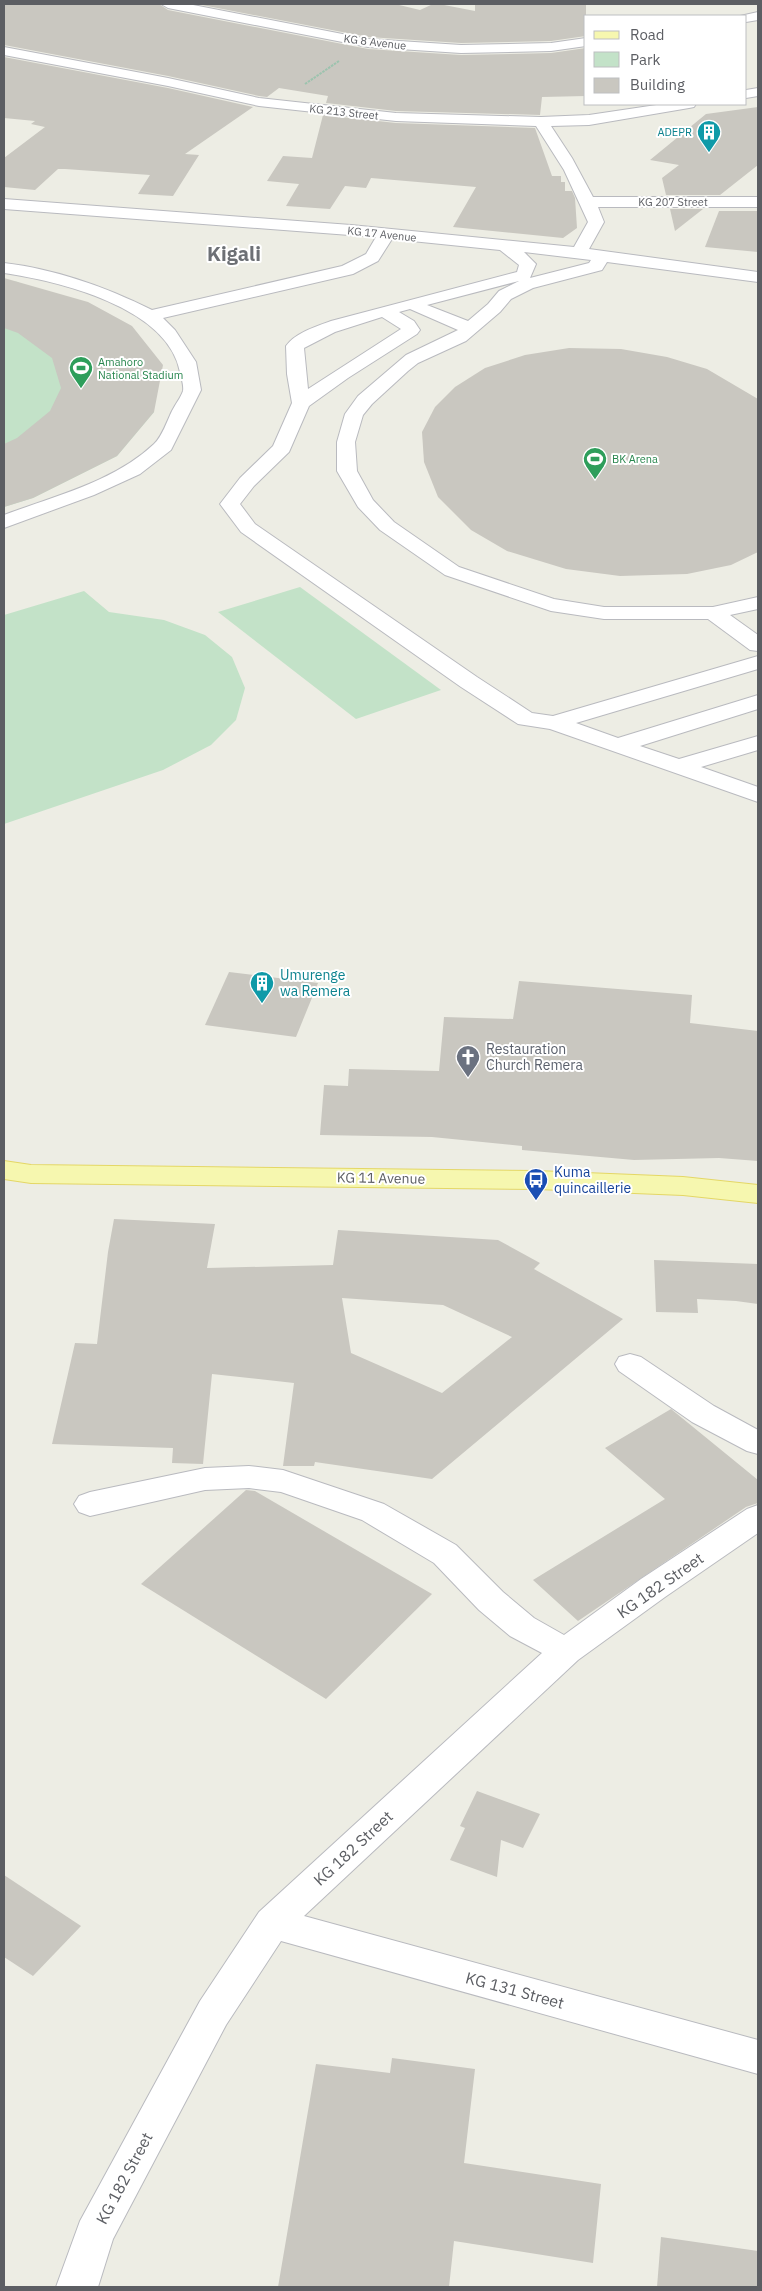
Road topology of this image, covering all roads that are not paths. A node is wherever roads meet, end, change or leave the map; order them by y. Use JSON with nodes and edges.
{"nodes":[{"id":1,"x":168,"y":4,"type":"edge"},
{"id":2,"x":584,"y":42,"type":"edge"},
{"id":3,"x":4,"y":51,"type":"edge"},
{"id":4,"x":683,"y":105,"type":"edge"},
{"id":5,"x":540,"y":122,"type":"junction"},
{"id":6,"x":589,"y":202,"type":"junction"},
{"id":7,"x":758,"y":202,"type":"edge"},
{"id":8,"x":4,"y":204,"type":"edge"},
{"id":9,"x":386,"y":234,"type":"junction"},
{"id":10,"x":504,"y":245,"type":"junction"},
{"id":11,"x":580,"y":253,"type":"junction"},
{"id":12,"x":601,"y":256,"type":"junction"},
{"id":13,"x":4,"y":268,"type":"edge"},
{"id":14,"x":758,"y":278,"type":"edge"},
{"id":15,"x":412,"y":304,"type":"junction"},
{"id":16,"x":384,"y":311,"type":"junction"},
{"id":17,"x":150,"y":316,"type":"junction"},
{"id":18,"x":471,"y":328,"type":"junction"},
{"id":19,"x":301,"y":403,"type":"junction"},
{"id":20,"x":4,"y":522,"type":"edge"},
{"id":21,"x":758,"y":603,"type":"edge"},
{"id":22,"x":713,"y":613,"type":"junction"},
{"id":23,"x":758,"y":645,"type":"edge"},
{"id":24,"x":758,"y":662,"type":"edge"},
{"id":25,"x":758,"y":702,"type":"edge"},
{"id":26,"x":554,"y":723,"type":"junction"},
{"id":27,"x":758,"y":743,"type":"edge"},
{"id":28,"x":619,"y":745,"type":"junction"},
{"id":29,"x":680,"y":766,"type":"junction"},
{"id":30,"x":756,"y":792,"type":"edge"},
{"id":31,"x":4,"y":1170,"type":"edge"},
{"id":32,"x":758,"y":1194,"type":"edge"},
{"id":33,"x":630,"y":1364,"type":"dead end"},
{"id":34,"x":758,"y":1443,"type":"edge"},
{"id":35,"x":90,"y":1504,"type":"dead end"},
{"id":36,"x":758,"y":1518,"type":"edge"},
{"id":37,"x":566,"y":1651,"type":"junction"},
{"id":38,"x":272,"y":1923,"type":"junction"},
{"id":39,"x":758,"y":2057,"type":"edge"},
{"id":40,"x":77,"y":2287,"type":"edge"}],
"edges":[{"from":1,"to":2,"type":"street","name":"KG 8 Avenue"},
{"from":3,"to":5,"type":"street","name":"KG 213 Street"},
{"from":4,"to":5,"type":"street","name":"KG 213 Street"},
{"from":5,"to":6,"type":"street"},
{"from":6,"to":7,"type":"street","name":"KG 207 Street"},
{"from":6,"to":11,"type":"street"},
{"from":8,"to":9,"type":"street","name":"KG 17 Avenue"},
{"from":9,"to":10,"type":"street","name":"KG 17 Avenue"},
{"from":9,"to":17,"type":"street"},
{"from":10,"to":11,"type":"street","name":"KG 17 Avenue"},
{"from":10,"to":15,"type":"street"},
{"from":11,"to":12,"type":"street","name":"KG 17 Avenue"},
{"from":12,"to":14,"type":"street","name":"KG 17 Avenue"},
{"from":12,"to":18,"type":"street"},
{"from":13,"to":17,"type":"street"},
{"from":15,"to":16,"type":"street"},
{"from":15,"to":18,"type":"street"},
{"from":16,"to":19,"type":"street"},
{"from":16,"to":19,"type":"street"},
{"from":17,"to":20,"type":"street"},
{"from":18,"to":22,"type":"street"},
{"from":19,"to":26,"type":"street"},
{"from":21,"to":22,"type":"street"},
{"from":22,"to":23,"type":"street"},
{"from":24,"to":26,"type":"street"},
{"from":25,"to":28,"type":"street"},
{"from":26,"to":28,"type":"street"},
{"from":27,"to":29,"type":"street"},
{"from":28,"to":29,"type":"street"},
{"from":29,"to":30,"type":"street"},
{"from":31,"to":32,"type":"main road","name":"KG 11 Avenue"},
{"from":33,"to":34,"type":"street"},
{"from":35,"to":37,"type":"street"},
{"from":36,"to":37,"type":"street","name":"KG 182 Street"},
{"from":37,"to":38,"type":"street","name":"KG 182 Street"},
{"from":38,"to":39,"type":"street","name":"KG 131 Street"},
{"from":38,"to":40,"type":"street","name":"KG 182 Street"}]}
